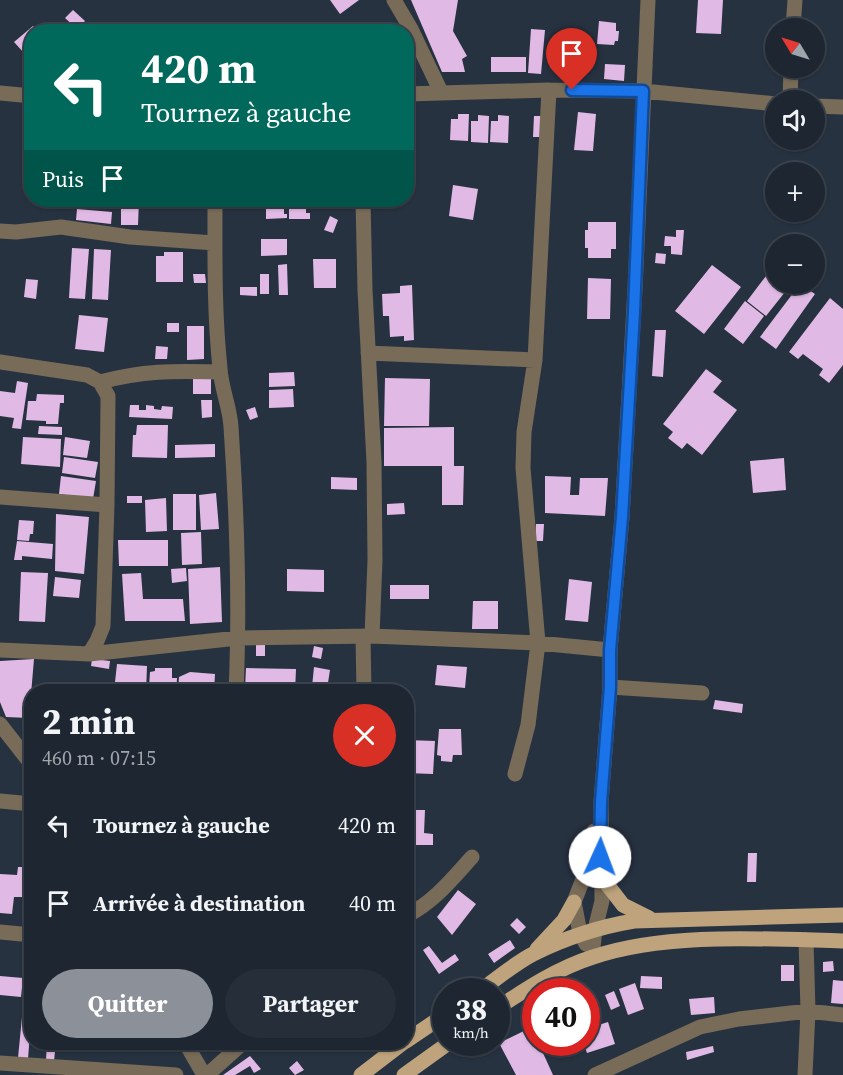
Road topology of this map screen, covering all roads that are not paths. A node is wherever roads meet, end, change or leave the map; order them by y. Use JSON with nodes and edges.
{"nodes":[{"id":1,"x":394,"y":0,"type":"edge"},
{"id":2,"x":648,"y":0,"type":"edge"},
{"id":3,"x":795,"y":0,"type":"edge"},
{"id":4,"x":794,"y":18,"type":"edge"},
{"id":5,"x":408,"y":24,"type":"edge"},
{"id":6,"x":414,"y":35,"type":"edge"},
{"id":7,"x":549,"y":90,"type":"junction"},
{"id":8,"x":643,"y":91,"type":"junction"},
{"id":9,"x":441,"y":92,"type":"junction"},
{"id":10,"x":0,"y":93,"type":"edge"},
{"id":11,"x":414,"y":94,"type":"edge"},
{"id":12,"x":24,"y":95,"type":"edge"},
{"id":13,"x":765,"y":103,"type":"edge"},
{"id":14,"x":825,"y":106,"type":"edge"},
{"id":15,"x":843,"y":107,"type":"edge"},
{"id":16,"x":214,"y":207,"type":"edge"},
{"id":17,"x":363,"y":207,"type":"edge"},
{"id":18,"x":0,"y":231,"type":"edge"},
{"id":19,"x":215,"y":243,"type":"junction"},
{"id":20,"x":368,"y":353,"type":"junction"},
{"id":21,"x":535,"y":360,"type":"junction"},
{"id":22,"x":0,"y":362,"type":"edge"},
{"id":23,"x":220,"y":372,"type":"junction"},
{"id":24,"x":100,"y":382,"type":"junction"},
{"id":25,"x":0,"y":497,"type":"edge"},
{"id":26,"x":107,"y":505,"type":"junction"},
{"id":27,"x":368,"y":636,"type":"junction"},
{"id":28,"x":238,"y":638,"type":"junction"},
{"id":29,"x":538,"y":644,"type":"junction"},
{"id":30,"x":0,"y":650,"type":"edge"},
{"id":31,"x":610,"y":650,"type":"junction"},
{"id":32,"x":89,"y":654,"type":"junction"},
{"id":33,"x":236,"y":684,"type":"edge"},
{"id":34,"x":365,"y":684,"type":"edge"},
{"id":35,"x":610,"y":687,"type":"junction"},
{"id":36,"x":702,"y":693,"type":"dead end"},
{"id":37,"x":0,"y":724,"type":"edge"},
{"id":38,"x":24,"y":755,"type":"edge"},
{"id":39,"x":515,"y":774,"type":"dead end"},
{"id":40,"x":0,"y":801,"type":"edge"},
{"id":41,"x":601,"y":802,"type":"junction"},
{"id":42,"x":24,"y":803,"type":"edge"},
{"id":43,"x":472,"y":857,"type":"dead end"},
{"id":44,"x":603,"y":879,"type":"junction"},
{"id":45,"x":574,"y":902,"type":"junction"},
{"id":46,"x":414,"y":912,"type":"edge"},
{"id":47,"x":843,"y":915,"type":"edge"},
{"id":48,"x":655,"y":920,"type":"junction"},
{"id":49,"x":588,"y":931,"type":"junction"},
{"id":50,"x":0,"y":932,"type":"edge"},
{"id":51,"x":24,"y":934,"type":"edge"},
{"id":52,"x":806,"y":940,"type":"junction"},
{"id":53,"x":843,"y":941,"type":"edge"},
{"id":54,"x":531,"y":955,"type":"junction"},
{"id":55,"x":592,"y":957,"type":"junction"},
{"id":56,"x":499,"y":978,"type":"edge"},
{"id":57,"x":510,"y":1000,"type":"edge"},
{"id":58,"x":808,"y":1011,"type":"junction"},
{"id":59,"x":843,"y":1015,"type":"edge"},
{"id":60,"x":432,"y":1024,"type":"edge"},
{"id":61,"x":414,"y":1036,"type":"edge"},
{"id":62,"x":190,"y":1050,"type":"edge"},
{"id":63,"x":235,"y":1050,"type":"edge"},
{"id":64,"x":394,"y":1050,"type":"edge"},
{"id":65,"x":432,"y":1055,"type":"edge"},
{"id":66,"x":0,"y":1063,"type":"edge"},
{"id":67,"x":176,"y":1075,"type":"edge"},
{"id":68,"x":205,"y":1075,"type":"edge"},
{"id":69,"x":361,"y":1075,"type":"edge"},
{"id":70,"x":405,"y":1075,"type":"edge"},
{"id":71,"x":595,"y":1075,"type":"edge"},
{"id":72,"x":805,"y":1075,"type":"edge"}],
"edges":[{"from":1,"to":5,"type":"street"},
{"from":2,"to":8,"type":"street"},
{"from":3,"to":4,"type":"street"},
{"from":6,"to":9,"type":"street"},
{"from":7,"to":8,"type":"street"},
{"from":7,"to":9,"type":"street"},
{"from":7,"to":21,"type":"street"},
{"from":8,"to":13,"type":"street"},
{"from":8,"to":31,"type":"street"},
{"from":9,"to":11,"type":"street"},
{"from":10,"to":12,"type":"street"},
{"from":14,"to":15,"type":"street"},
{"from":16,"to":19,"type":"street"},
{"from":17,"to":20,"type":"street"},
{"from":18,"to":19,"type":"street"},
{"from":19,"to":23,"type":"street"},
{"from":20,"to":21,"type":"street"},
{"from":20,"to":27,"type":"street"},
{"from":21,"to":29,"type":"street"},
{"from":22,"to":24,"type":"street"},
{"from":23,"to":24,"type":"street"},
{"from":23,"to":28,"type":"street"},
{"from":24,"to":26,"type":"street"},
{"from":25,"to":26,"type":"street"},
{"from":26,"to":32,"type":"street"},
{"from":27,"to":28,"type":"street"},
{"from":27,"to":29,"type":"street"},
{"from":27,"to":34,"type":"street"},
{"from":28,"to":32,"type":"street"},
{"from":28,"to":33,"type":"street"},
{"from":29,"to":31,"type":"street"},
{"from":29,"to":39,"type":"street"},
{"from":30,"to":32,"type":"street"},
{"from":31,"to":35,"type":"street"},
{"from":35,"to":36,"type":"street"},
{"from":35,"to":41,"type":"street"},
{"from":37,"to":38,"type":"street"},
{"from":40,"to":42,"type":"street"},
{"from":41,"to":44,"type":"street"},
{"from":41,"to":45,"type":"street"},
{"from":43,"to":46,"type":"street"},
{"from":44,"to":48,"type":"main road"},
{"from":44,"to":49,"type":"street"},
{"from":45,"to":49,"type":"street"},
{"from":45,"to":54,"type":"main road"},
{"from":47,"to":48,"type":"main road"},
{"from":48,"to":49,"type":"main road"},
{"from":49,"to":54,"type":"main road"},
{"from":49,"to":55,"type":"street"},
{"from":50,"to":51,"type":"street"},
{"from":52,"to":53,"type":"main road"},
{"from":52,"to":55,"type":"main road"},
{"from":52,"to":58,"type":"street"},
{"from":54,"to":56,"type":"main road"},
{"from":55,"to":57,"type":"main road"},
{"from":58,"to":59,"type":"street"},
{"from":58,"to":71,"type":"street"},
{"from":58,"to":72,"type":"street"},
{"from":60,"to":61,"type":"main road"},
{"from":62,"to":68,"type":"street"},
{"from":63,"to":68,"type":"street"},
{"from":64,"to":69,"type":"main road"},
{"from":65,"to":70,"type":"main road"},
{"from":66,"to":67,"type":"street"}]}
